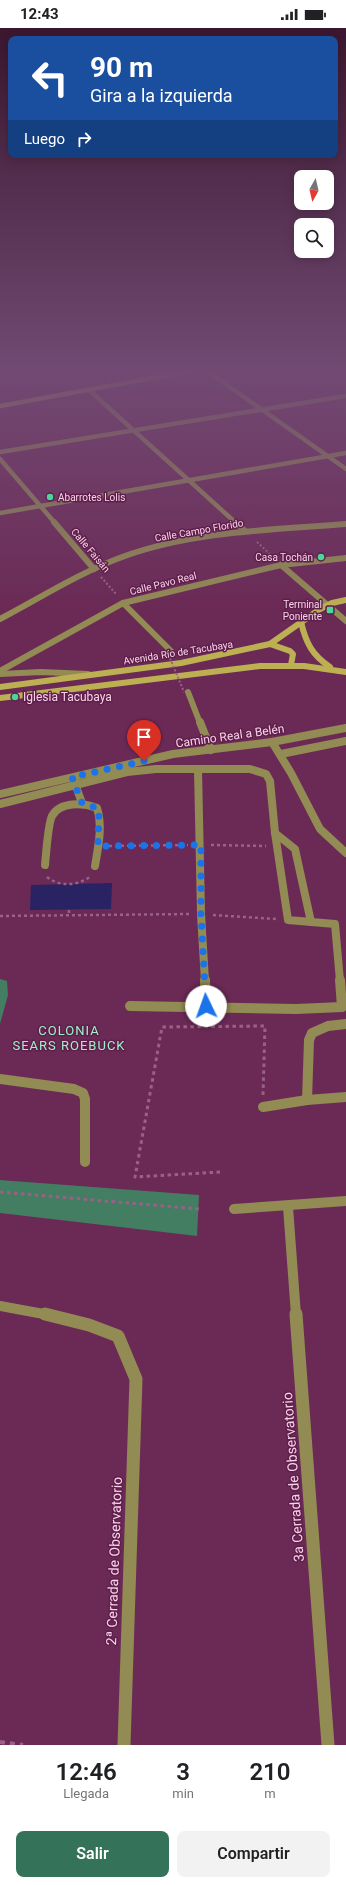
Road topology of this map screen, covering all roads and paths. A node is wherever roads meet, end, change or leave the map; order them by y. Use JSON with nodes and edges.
{"nodes":[{"id":1,"x":24,"y":448,"type":"edge"},
{"id":2,"x":154,"y":448,"type":"edge"},
{"id":3,"x":317,"y":448,"type":"edge"},
{"id":4,"x":0,"y":452,"type":"edge"},
{"id":5,"x":346,"y":452,"type":"edge"},
{"id":6,"x":328,"y":456,"type":"junction"},
{"id":7,"x":0,"y":459,"type":"edge"},
{"id":8,"x":346,"y":469,"type":"edge"},
{"id":9,"x":190,"y":480,"type":"junction"},
{"id":10,"x":40,"y":506,"type":"junction"},
{"id":11,"x":0,"y":513,"type":"edge"},
{"id":12,"x":346,"y":524,"type":"edge"},
{"id":13,"x":245,"y":530,"type":"junction"},
{"id":14,"x":346,"y":558,"type":"edge"},
{"id":15,"x":281,"y":565,"type":"junction"},
{"id":16,"x":94,"y":569,"type":"junction"},
{"id":17,"x":346,"y":600,"type":"edge"},
{"id":18,"x":123,"y":603,"type":"junction"},
{"id":19,"x":328,"y":604,"type":"junction"},
{"id":20,"x":0,"y":619,"type":"edge"},
{"id":21,"x":346,"y":621,"type":"edge"},
{"id":22,"x":301,"y":622,"type":"junction"},
{"id":23,"x":270,"y":644,"type":"junction"},
{"id":24,"x":169,"y":651,"type":"joint"},
{"id":25,"x":291,"y":665,"type":"junction"},
{"id":26,"x":333,"y":669,"type":"junction"},
{"id":27,"x":346,"y":672,"type":"edge"},
{"id":28,"x":0,"y":673,"type":"edge"},
{"id":29,"x":95,"y":675,"type":"junction"},
{"id":30,"x":0,"y":687,"type":"edge"},
{"id":31,"x":186,"y":692,"type":"joint"},
{"id":32,"x":0,"y":698,"type":"edge"},
{"id":33,"x":346,"y":728,"type":"edge"},
{"id":34,"x":346,"y":741,"type":"edge"},
{"id":35,"x":272,"y":742,"type":"junction"},
{"id":36,"x":211,"y":750,"type":"junction"},
{"id":37,"x":281,"y":754,"type":"junction"},
{"id":38,"x":198,"y":769,"type":"junction"},
{"id":39,"x":72,"y":777,"type":"junction"},
{"id":40,"x":76,"y":786,"type":"junction"},
{"id":41,"x":0,"y":794,"type":"edge"},
{"id":42,"x":82,"y":803,"type":"junction"},
{"id":43,"x":0,"y":804,"type":"edge"},
{"id":44,"x":275,"y":833,"type":"junction"},
{"id":45,"x":201,"y":845,"type":"junction"},
{"id":46,"x":98,"y":846,"type":"junction"},
{"id":47,"x":277,"y":846,"type":"junction"},
{"id":48,"x":346,"y":853,"type":"edge"},
{"id":49,"x":45,"y":865,"type":"joint"},
{"id":50,"x":95,"y":866,"type":"joint"},
{"id":51,"x":69,"y":910,"type":"dead end"},
{"id":52,"x":201,"y":914,"type":"junction"},
{"id":53,"x":69,"y":915,"type":"junction"},
{"id":54,"x":0,"y":916,"type":"edge"},
{"id":55,"x":288,"y":920,"type":"junction"},
{"id":56,"x":311,"y":922,"type":"junction"},
{"id":57,"x":343,"y":987,"type":"edge"},
{"id":58,"x":130,"y":1006,"type":"dead end"},
{"id":59,"x":206,"y":1006,"type":"junction"},
{"id":60,"x":346,"y":1024,"type":"edge"},
{"id":61,"x":0,"y":1079,"type":"edge"},
{"id":62,"x":346,"y":1097,"type":"edge"},
{"id":63,"x":307,"y":1100,"type":"junction"},
{"id":64,"x":263,"y":1107,"type":"joint"},
{"id":65,"x":85,"y":1162,"type":"dead end"},
{"id":66,"x":220,"y":1172,"type":"dead end"},
{"id":67,"x":0,"y":1192,"type":"edge"},
{"id":68,"x":346,"y":1201,"type":"edge"},
{"id":69,"x":288,"y":1207,"type":"junction"},
{"id":70,"x":199,"y":1209,"type":"dead end"},
{"id":71,"x":234,"y":1209,"type":"dead end"},
{"id":72,"x":0,"y":1306,"type":"edge"},
{"id":73,"x":0,"y":1742,"type":"edge"},
{"id":74,"x":23,"y":1745,"type":"edge"},
{"id":75,"x":124,"y":1745,"type":"edge"},
{"id":76,"x":328,"y":1745,"type":"edge"}],
"edges":[{"from":1,"to":4,"type":"street"},
{"from":2,"to":9,"type":"street"},
{"from":3,"to":6,"type":"street"},
{"from":5,"to":6,"type":"street"},
{"from":6,"to":8,"type":"street"},
{"from":6,"to":9,"type":"street"},
{"from":7,"to":10,"type":"street","name":"Calle Faisán"},
{"from":9,"to":10,"type":"street"},
{"from":9,"to":13,"type":"street"},
{"from":10,"to":11,"type":"street"},
{"from":10,"to":16,"type":"street","name":"Calle Faisán"},
{"from":12,"to":13,"type":"street","name":"Calle Campo Florido"},
{"from":13,"to":15,"type":"path"},
{"from":13,"to":16,"type":"street","name":"Calle Campo Florido"},
{"from":14,"to":15,"type":"street","name":"Calle Pavo Real"},
{"from":15,"to":18,"type":"street","name":"Calle Pavo Real"},
{"from":15,"to":19,"type":"street"},
{"from":16,"to":18,"type":"path","name":"Calle Faisán"},
{"from":16,"to":20,"type":"street","name":"Calle Campo Florido"},
{"from":17,"to":19,"type":"main road","name":"Avenida Río de Tacubaya"},
{"from":18,"to":24,"type":"street"},
{"from":18,"to":28,"type":"street","name":"Calle Pavo Real"},
{"from":19,"to":21,"type":"street"},
{"from":19,"to":22,"type":"main road","name":"Avenida Río de Tacubaya"},
{"from":22,"to":23,"type":"main road","name":"Avenida Río de Tacubaya"},
{"from":22,"to":26,"type":"main road"},
{"from":23,"to":25,"type":"main road"},
{"from":23,"to":29,"type":"main road","name":"Avenida Río de Tacubaya"},
{"from":24,"to":31,"type":"path","bridge":true},
{"from":25,"to":26,"type":"main road","name":"Avenida Río de Tacubaya"},
{"from":25,"to":32,"type":"main road","name":"Avenida Río de Tacubaya"},
{"from":26,"to":27,"type":"main road"},
{"from":28,"to":29,"type":"street"},
{"from":29,"to":30,"type":"main road","name":"Avenida Río de Tacubaya"},
{"from":31,"to":36,"type":"street"},
{"from":33,"to":35,"type":"street","name":"Camino Real a Belén"},
{"from":34,"to":37,"type":"street"},
{"from":35,"to":36,"type":"street","name":"Camino Real a Belén"},
{"from":35,"to":37,"type":"street"},
{"from":36,"to":39,"type":"street","name":"Camino Real a Belén"},
{"from":37,"to":48,"type":"street"},
{"from":38,"to":40,"type":"street"},
{"from":38,"to":44,"type":"street"},
{"from":38,"to":45,"type":"street"},
{"from":39,"to":40,"type":"street"},
{"from":39,"to":41,"type":"street","name":"Camino Real a Belén"},
{"from":40,"to":42,"type":"street"},
{"from":40,"to":43,"type":"street"},
{"from":42,"to":46,"type":"street"},
{"from":42,"to":49,"type":"street"},
{"from":44,"to":47,"type":"street"},
{"from":44,"to":56,"type":"street"},
{"from":45,"to":46,"type":"path"},
{"from":45,"to":47,"type":"path"},
{"from":45,"to":52,"type":"street"},
{"from":46,"to":50,"type":"street"},
{"from":47,"to":55,"type":"street"},
{"from":49,"to":50,"type":"path"},
{"from":51,"to":53,"type":"path"},
{"from":52,"to":53,"type":"path"},
{"from":52,"to":55,"type":"path"},
{"from":52,"to":59,"type":"street"},
{"from":53,"to":54,"type":"path"},
{"from":55,"to":56,"type":"street"},
{"from":56,"to":57,"type":"street"},
{"from":57,"to":59,"type":"street"},
{"from":58,"to":59,"type":"street"},
{"from":60,"to":63,"type":"street"},
{"from":61,"to":65,"type":"street"},
{"from":62,"to":63,"type":"street"},
{"from":63,"to":64,"type":"street"},
{"from":64,"to":66,"type":"path"},
{"from":67,"to":70,"type":"path"},
{"from":68,"to":69,"type":"street"},
{"from":69,"to":71,"type":"street"},
{"from":69,"to":76,"type":"street","name":"3a Cerrada de Observatorio"},
{"from":72,"to":75,"type":"street","name":"2ª Cerrada de Observatorio"},
{"from":73,"to":74,"type":"path"}]}
